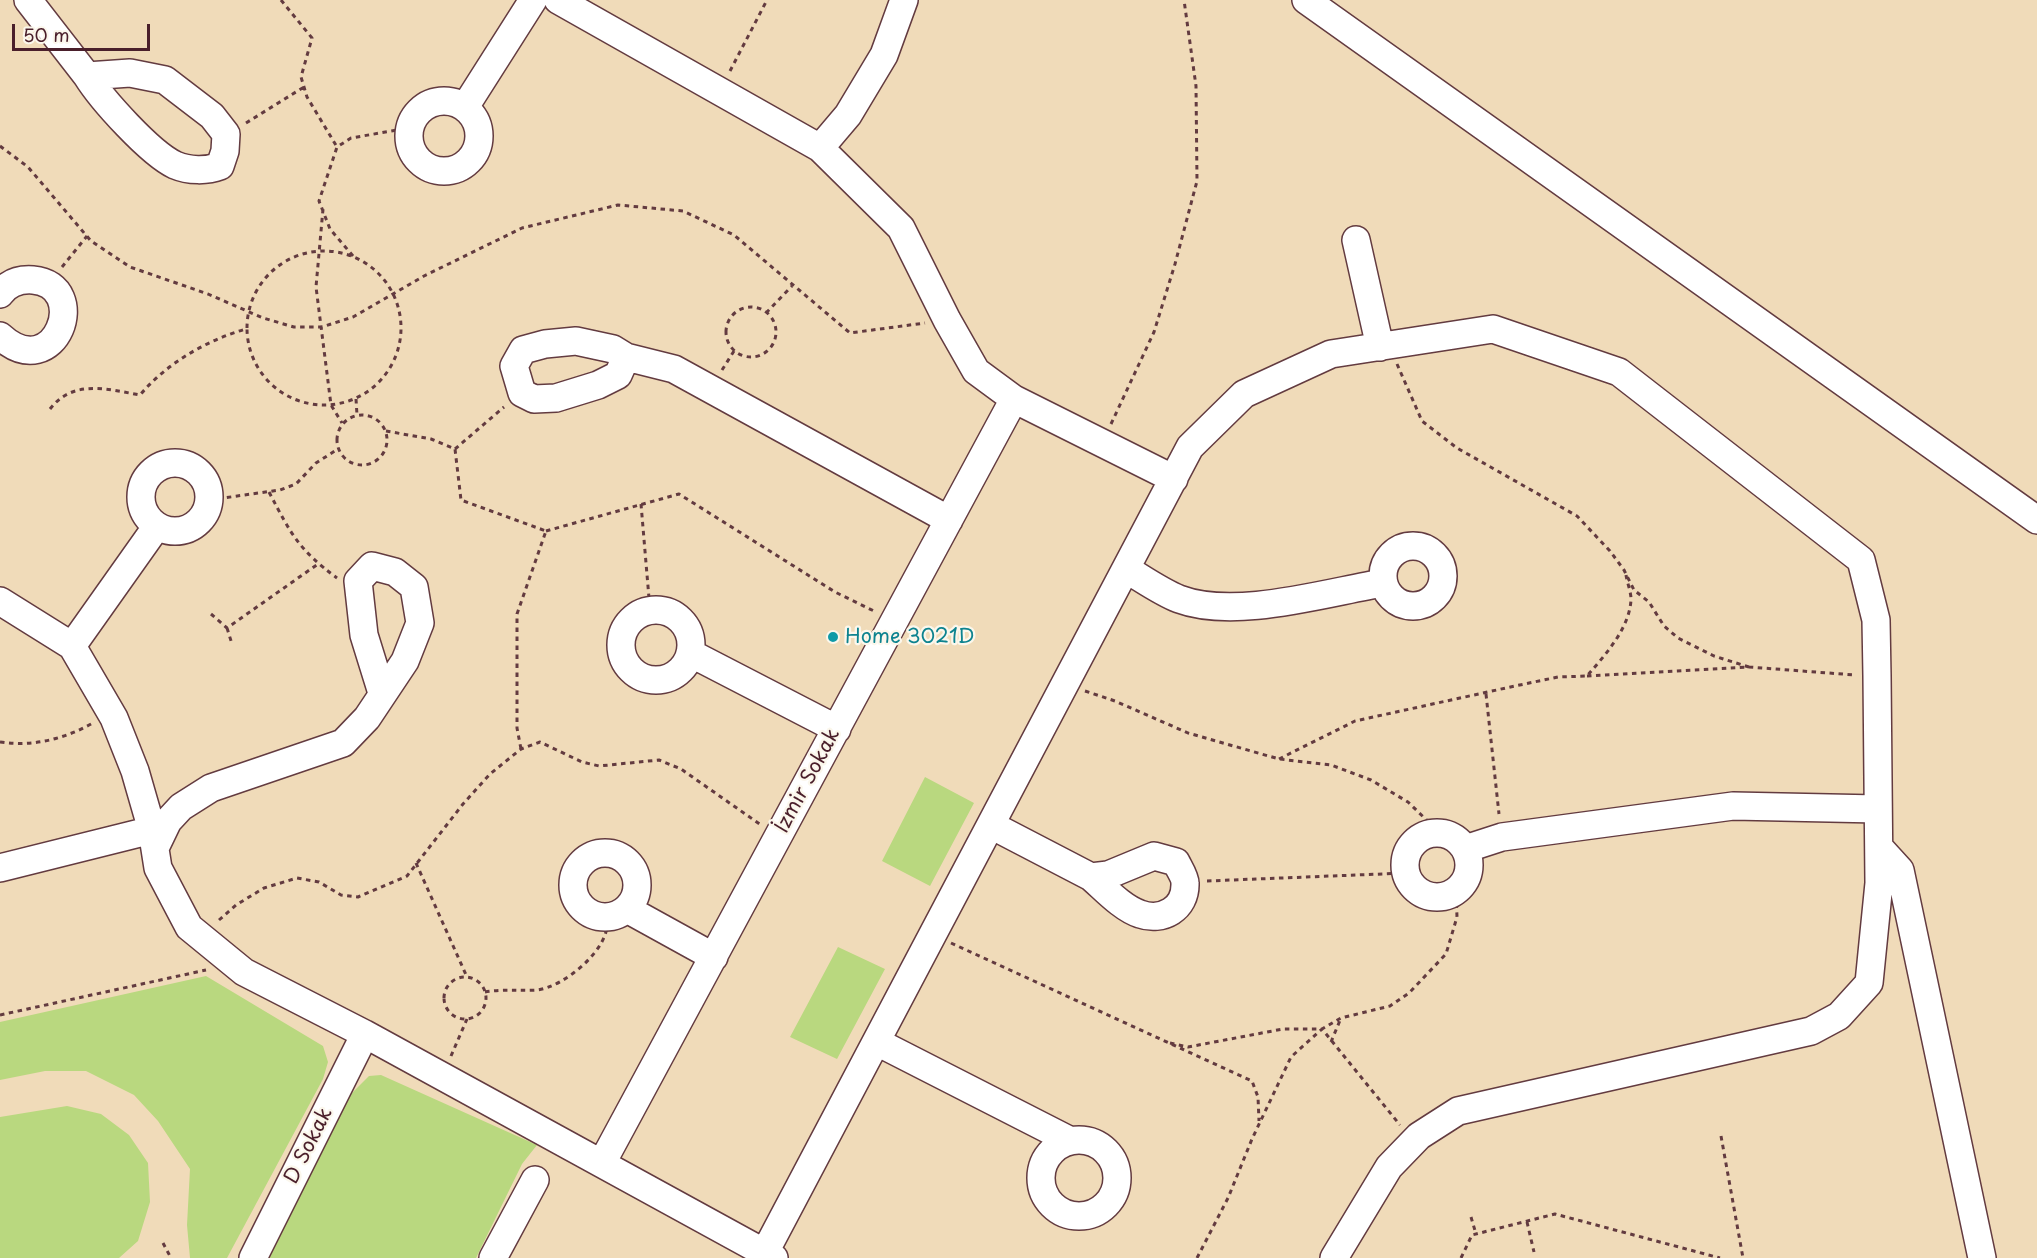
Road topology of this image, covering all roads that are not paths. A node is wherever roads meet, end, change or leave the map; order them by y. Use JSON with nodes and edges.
{"nodes":[{"id":1,"x":28,"y":0,"type":"edge"},
{"id":2,"x":533,"y":0,"type":"edge"},
{"id":3,"x":558,"y":0,"type":"edge"},
{"id":4,"x":904,"y":0,"type":"edge"},
{"id":5,"x":1306,"y":0,"type":"edge"},
{"id":6,"x":87,"y":76,"type":"junction"},
{"id":7,"x":465,"y":107,"type":"junction"},
{"id":8,"x":820,"y":148,"type":"junction"},
{"id":9,"x":1356,"y":240,"type":"dead end"},
{"id":10,"x":1,"y":290,"type":"edge"},
{"id":11,"x":0,"y":336,"type":"edge"},
{"id":12,"x":1388,"y":345,"type":"junction"},
{"id":13,"x":626,"y":357,"type":"junction"},
{"id":14,"x":1014,"y":399,"type":"junction"},
{"id":15,"x":1174,"y":479,"type":"junction"},
{"id":16,"x":949,"y":519,"type":"junction"},
{"id":17,"x":2037,"y":520,"type":"edge"},
{"id":18,"x":157,"y":526,"type":"junction"},
{"id":19,"x":1126,"y":569,"type":"junction"},
{"id":20,"x":1383,"y":583,"type":"dead end"},
{"id":21,"x":0,"y":601,"type":"edge"},
{"id":22,"x":72,"y":646,"type":"junction"},
{"id":23,"x":690,"y":653,"type":"junction"},
{"id":24,"x":382,"y":693,"type":"junction"},
{"id":25,"x":837,"y":729,"type":"junction"},
{"id":26,"x":1878,"y":809,"type":"junction"},
{"id":27,"x":991,"y":825,"type":"junction"},
{"id":28,"x":154,"y":839,"type":"junction"},
{"id":29,"x":1879,"y":847,"type":"junction"},
{"id":30,"x":1465,"y":849,"type":"junction"},
{"id":31,"x":0,"y":868,"type":"edge"},
{"id":32,"x":1091,"y":877,"type":"junction"},
{"id":33,"x":617,"y":913,"type":"road end"},
{"id":34,"x":714,"y":957,"type":"junction"},
{"id":35,"x":365,"y":1034,"type":"junction"},
{"id":36,"x":877,"y":1042,"type":"junction"},
{"id":37,"x":1069,"y":1140,"type":"dead end"},
{"id":38,"x":602,"y":1163,"type":"junction"},
{"id":39,"x":535,"y":1180,"type":"dead end"},
{"id":40,"x":769,"y":1256,"type":"edge"},
{"id":41,"x":253,"y":1258,"type":"edge"},
{"id":42,"x":493,"y":1258,"type":"edge"},
{"id":43,"x":1334,"y":1258,"type":"edge"},
{"id":44,"x":1982,"y":1258,"type":"edge"}],
"edges":[{"from":1,"to":6,"type":"street"},
{"from":2,"to":7,"type":"street"},
{"from":3,"to":8,"type":"street"},
{"from":4,"to":8,"type":"street"},
{"from":5,"to":17,"type":"street"},
{"from":6,"to":6,"type":"street"},
{"from":7,"to":7,"type":"street"},
{"from":8,"to":14,"type":"street"},
{"from":9,"to":12,"type":"street"},
{"from":10,"to":11,"type":"street"},
{"from":12,"to":15,"type":"street"},
{"from":12,"to":26,"type":"street"},
{"from":13,"to":13,"type":"street"},
{"from":13,"to":16,"type":"street"},
{"from":14,"to":15,"type":"street"},
{"from":14,"to":16,"type":"street","name":"İzmir Sokak"},
{"from":15,"to":19,"type":"street"},
{"from":16,"to":25,"type":"street","name":"İzmir Sokak"},
{"from":18,"to":18,"type":"street"},
{"from":18,"to":22,"type":"street"},
{"from":19,"to":20,"type":"street"},
{"from":19,"to":27,"type":"street"},
{"from":21,"to":22,"type":"street"},
{"from":22,"to":28,"type":"street"},
{"from":23,"to":23,"type":"street"},
{"from":23,"to":25,"type":"street"},
{"from":24,"to":24,"type":"street"},
{"from":24,"to":28,"type":"street"},
{"from":25,"to":34,"type":"street","name":"İzmir Sokak"},
{"from":26,"to":29,"type":"street"},
{"from":26,"to":30,"type":"street"},
{"from":27,"to":32,"type":"street"},
{"from":27,"to":36,"type":"street"},
{"from":28,"to":31,"type":"street"},
{"from":28,"to":35,"type":"street"},
{"from":29,"to":43,"type":"street"},
{"from":29,"to":44,"type":"street"},
{"from":30,"to":30,"type":"street"},
{"from":32,"to":32,"type":"street"},
{"from":33,"to":34,"type":"street"},
{"from":34,"to":38,"type":"street","name":"İzmir Sokak"},
{"from":35,"to":38,"type":"street"},
{"from":35,"to":41,"type":"street","name":"D Sokak"},
{"from":36,"to":37,"type":"street"},
{"from":36,"to":40,"type":"street"},
{"from":38,"to":40,"type":"street"},
{"from":39,"to":42,"type":"street"}]}
